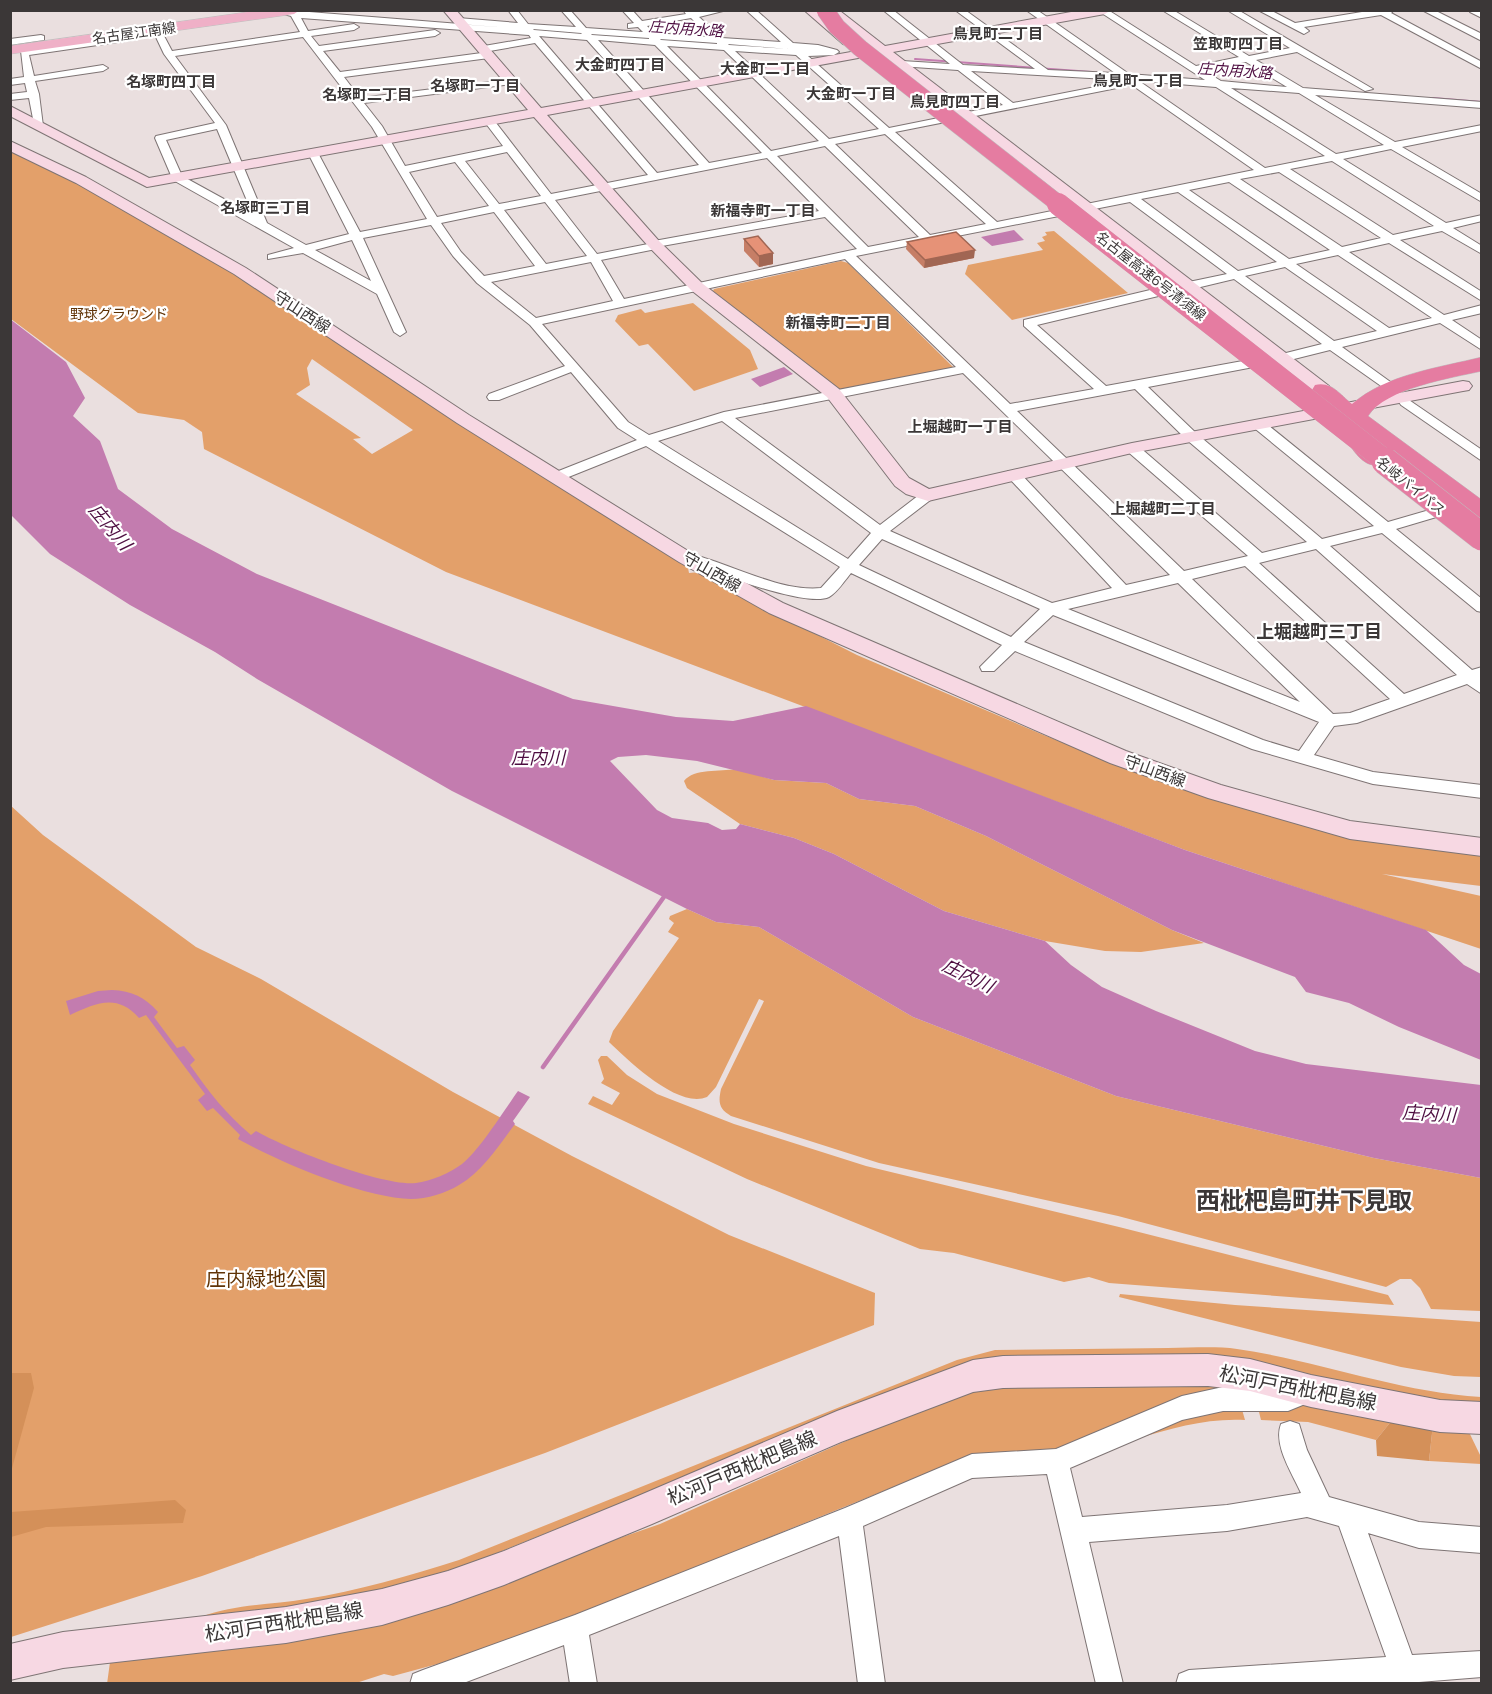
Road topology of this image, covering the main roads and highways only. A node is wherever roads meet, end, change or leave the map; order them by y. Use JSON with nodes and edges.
{"nodes":[{"id":1,"x":824,"y":10,"type":"edge"},
{"id":2,"x":840,"y":10,"type":"edge"},
{"id":3,"x":265,"y":11,"type":"edge"},
{"id":4,"x":291,"y":12,"type":"edge"},
{"id":5,"x":13,"y":49,"type":"edge"},
{"id":6,"x":917,"y":98,"type":"road end"},
{"id":7,"x":1091,"y":211,"type":"junction"},
{"id":8,"x":1482,"y":364,"type":"edge"},
{"id":9,"x":1472,"y":383,"type":"edge"},
{"id":10,"x":1348,"y":404,"type":"junction"},
{"id":11,"x":1384,"y":454,"type":"junction"},
{"id":12,"x":1478,"y":508,"type":"edge"},
{"id":13,"x":1482,"y":537,"type":"edge"},
{"id":14,"x":1482,"y":543,"type":"edge"}],
"edges":[{"from":1,"to":7,"type":"highway","bridge":true},
{"from":1,"to":11,"type":"highway","name":"名古屋高速6号清須線","bridge":true},
{"from":2,"to":7,"type":"highway","name":"名古屋高速6号清須線"},
{"from":3,"to":5,"type":"main road","name":"名古屋江南線"},
{"from":4,"to":5,"type":"main road","name":"名古屋江南線"},
{"from":6,"to":11,"type":"highway","bridge":true},
{"from":7,"to":12,"type":"highway","name":"名古屋高速6号清須線"},
{"from":8,"to":10,"type":"highway"},
{"from":9,"to":10,"type":"highway"},
{"from":10,"to":11,"type":"highway","name":"名岐バイパス"},
{"from":10,"to":11,"type":"highway","name":"名岐バイパス"},
{"from":11,"to":12,"type":"highway","name":"名岐バイパス"},
{"from":11,"to":13,"type":"highway","name":"名古屋高速6号清須線","bridge":true},
{"from":11,"to":14,"type":"highway","name":"名岐バイパス"}]}
